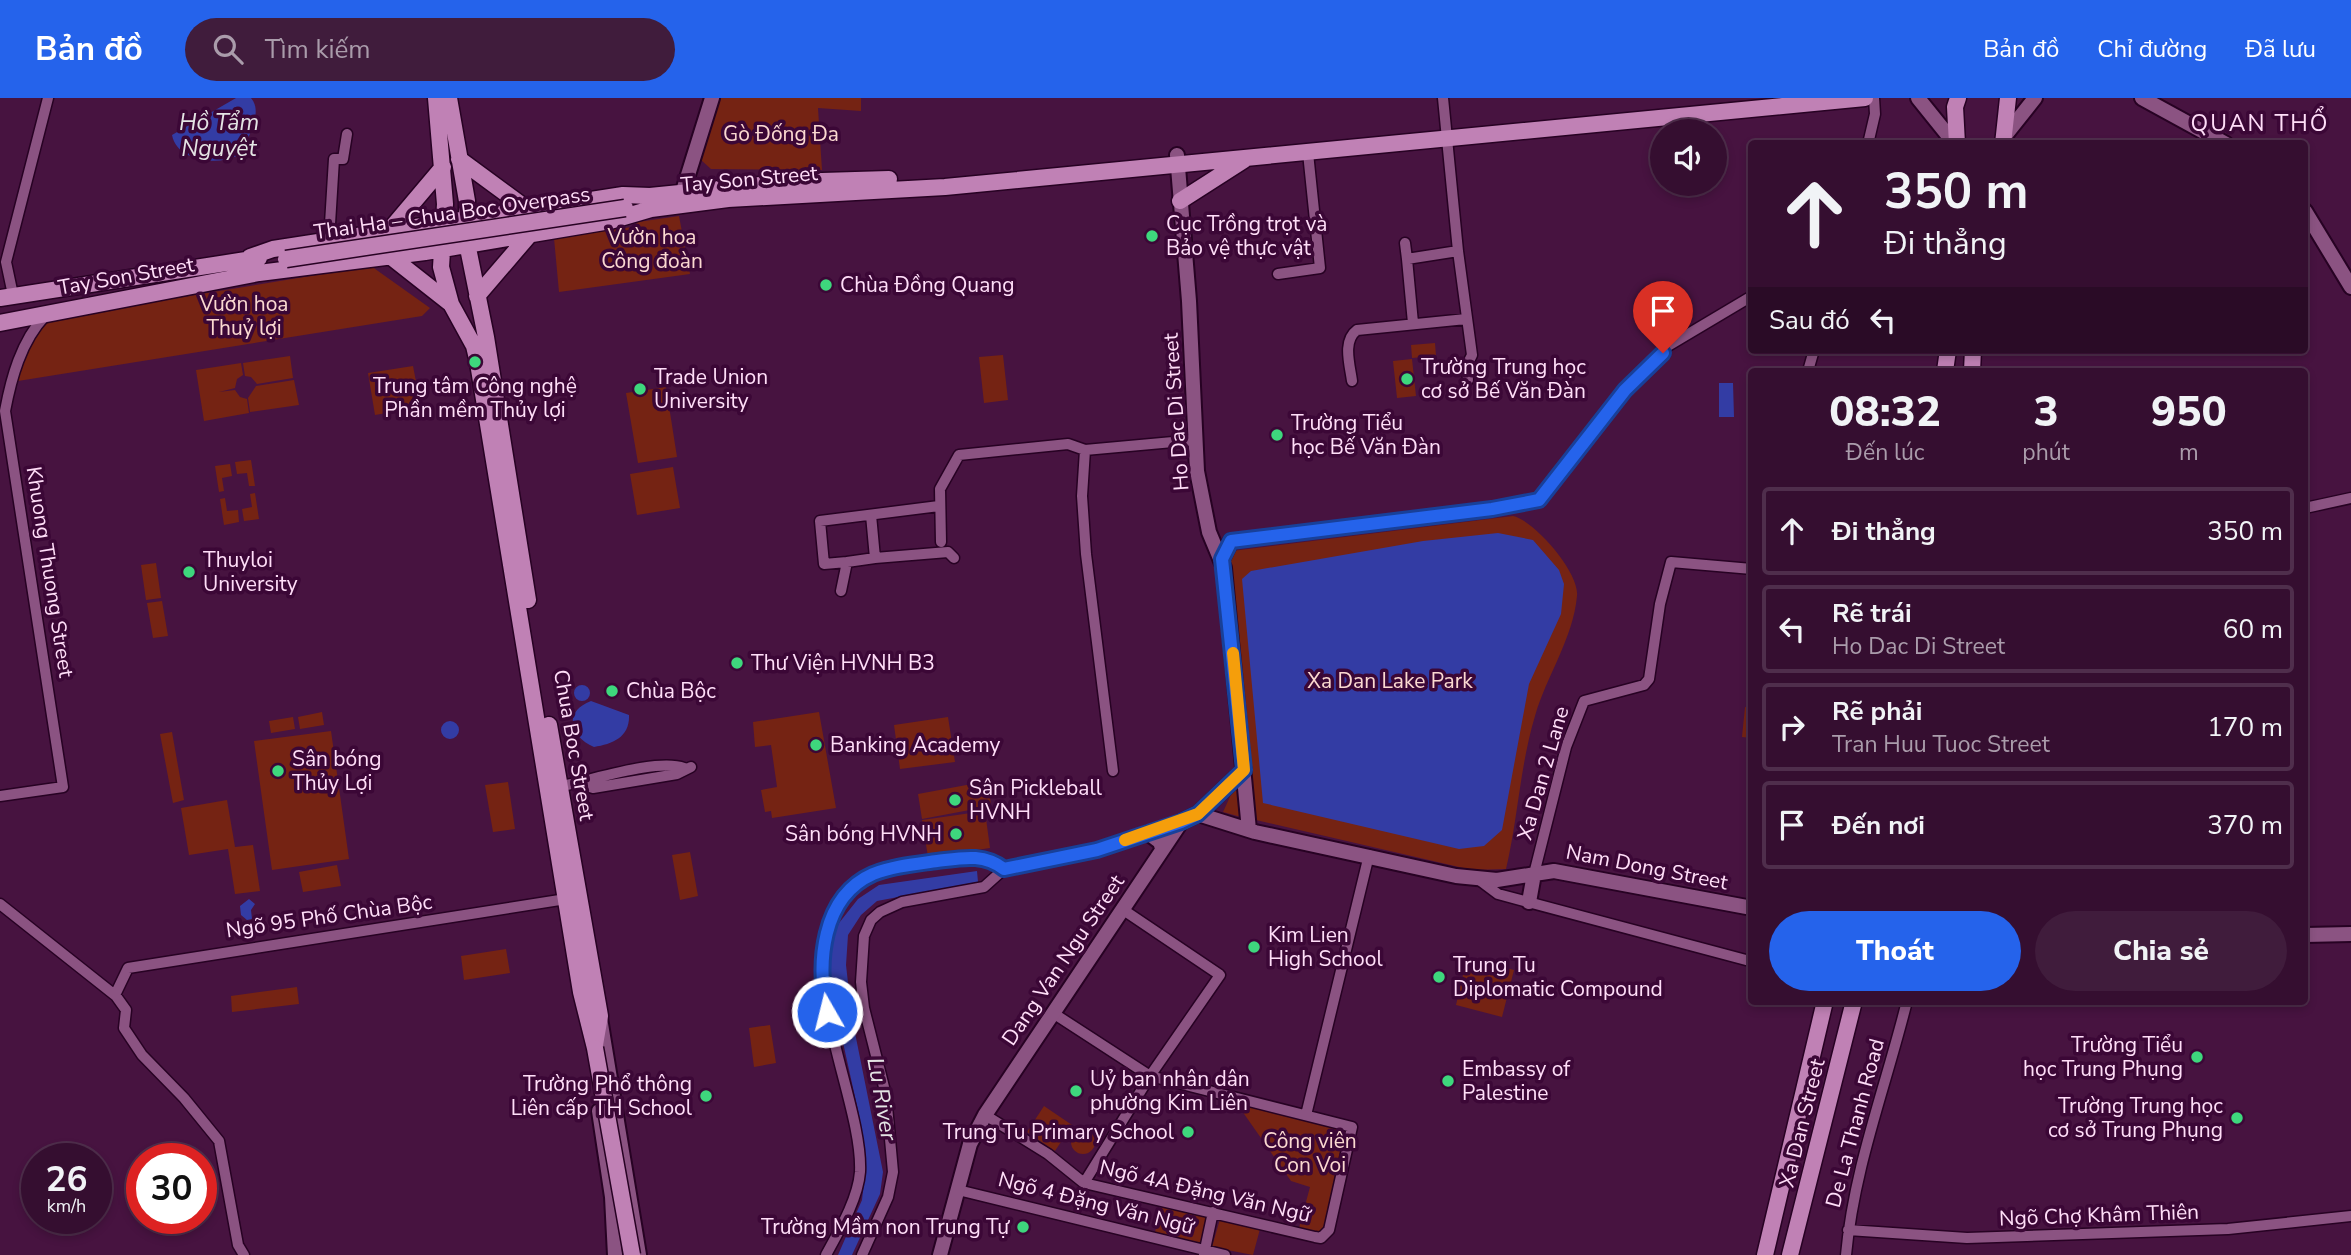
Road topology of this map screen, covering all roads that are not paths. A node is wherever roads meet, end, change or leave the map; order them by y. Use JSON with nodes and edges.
{"nodes":[{"id":1,"x":48,"y":98,"type":"edge"},
{"id":2,"x":436,"y":98,"type":"edge"},
{"id":3,"x":449,"y":98,"type":"edge"},
{"id":4,"x":712,"y":98,"type":"edge"},
{"id":5,"x":1443,"y":98,"type":"edge"},
{"id":6,"x":1865,"y":98,"type":"edge"},
{"id":7,"x":1874,"y":98,"type":"edge"},
{"id":8,"x":1918,"y":98,"type":"edge"},
{"id":9,"x":1958,"y":98,"type":"edge"},
{"id":10,"x":2008,"y":98,"type":"edge"},
{"id":11,"x":2035,"y":98,"type":"edge"},
{"id":12,"x":2141,"y":98,"type":"edge"},
{"id":13,"x":2161,"y":98,"type":"edge"},
{"id":14,"x":1775,"y":101,"type":"edge"},
{"id":15,"x":2201,"y":128,"type":"junction"},
{"id":16,"x":346,"y":134,"type":"dead end"},
{"id":17,"x":1447,"y":134,"type":"junction"},
{"id":18,"x":1869,"y":140,"type":"edge"},
{"id":19,"x":1949,"y":140,"type":"edge"},
{"id":20,"x":1956,"y":140,"type":"edge"},
{"id":21,"x":2003,"y":140,"type":"edge"},
{"id":22,"x":2220,"y":140,"type":"edge"},
{"id":23,"x":1250,"y":153,"type":"junction"},
{"id":24,"x":1308,"y":153,"type":"junction"},
{"id":25,"x":459,"y":159,"type":"junction"},
{"id":26,"x":1177,"y":160,"type":"junction"},
{"id":27,"x":443,"y":167,"type":"junction"},
{"id":28,"x":790,"y":188,"type":"junction"},
{"id":29,"x":683,"y":191,"type":"junction"},
{"id":30,"x":1180,"y":201,"type":"junction"},
{"id":31,"x":651,"y":203,"type":"junction"},
{"id":32,"x":527,"y":209,"type":"junction"},
{"id":33,"x":506,"y":211,"type":"junction"},
{"id":34,"x":2308,"y":216,"type":"edge"},
{"id":35,"x":467,"y":217,"type":"junction"},
{"id":36,"x":444,"y":221,"type":"junction"},
{"id":37,"x":397,"y":229,"type":"junction"},
{"id":38,"x":531,"y":233,"type":"junction"},
{"id":39,"x":504,"y":237,"type":"junction"},
{"id":40,"x":329,"y":240,"type":"junction"},
{"id":41,"x":467,"y":243,"type":"junction"},
{"id":42,"x":1405,"y":243,"type":"dead end"},
{"id":43,"x":442,"y":248,"type":"junction"},
{"id":44,"x":1458,"y":251,"type":"junction"},
{"id":45,"x":410,"y":254,"type":"junction"},
{"id":46,"x":390,"y":256,"type":"junction"},
{"id":47,"x":250,"y":257,"type":"junction"},
{"id":48,"x":286,"y":259,"type":"junction"},
{"id":49,"x":1407,"y":259,"type":"junction"},
{"id":50,"x":260,"y":273,"type":"junction"},
{"id":51,"x":1278,"y":274,"type":"dead end"},
{"id":52,"x":2351,"y":288,"type":"edge"},
{"id":53,"x":477,"y":296,"type":"junction"},
{"id":54,"x":7,"y":297,"type":"edge"},
{"id":55,"x":1748,"y":298,"type":"edge"},
{"id":56,"x":451,"y":304,"type":"junction"},
{"id":57,"x":50,"y":311,"type":"junction"},
{"id":58,"x":1466,"y":319,"type":"junction"},
{"id":59,"x":0,"y":323,"type":"edge"},
{"id":60,"x":1413,"y":323,"type":"junction"},
{"id":61,"x":1468,"y":380,"type":"dead end"},
{"id":62,"x":1352,"y":382,"type":"dead end"},
{"id":63,"x":1195,"y":440,"type":"junction"},
{"id":64,"x":1085,"y":450,"type":"junction"},
{"id":65,"x":2351,"y":498,"type":"edge"},
{"id":66,"x":939,"y":506,"type":"junction"},
{"id":67,"x":2308,"y":507,"type":"edge"},
{"id":68,"x":872,"y":515,"type":"junction"},
{"id":69,"x":1231,"y":541,"type":"junction"},
{"id":70,"x":941,"y":542,"type":"dead end"},
{"id":71,"x":1213,"y":544,"type":"junction"},
{"id":72,"x":874,"y":558,"type":"junction"},
{"id":73,"x":954,"y":558,"type":"dead end"},
{"id":74,"x":1222,"y":559,"type":"junction"},
{"id":75,"x":847,"y":562,"type":"junction"},
{"id":76,"x":1748,"y":569,"type":"edge"},
{"id":77,"x":841,"y":590,"type":"dead end"},
{"id":78,"x":688,"y":767,"type":"dead end"},
{"id":79,"x":1244,"y":770,"type":"junction"},
{"id":80,"x":1113,"y":771,"type":"dead end"},
{"id":81,"x":562,"y":786,"type":"junction"},
{"id":82,"x":0,"y":796,"type":"edge"},
{"id":83,"x":1198,"y":814,"type":"junction"},
{"id":84,"x":1181,"y":822,"type":"junction"},
{"id":85,"x":1249,"y":830,"type":"junction"},
{"id":86,"x":1148,"y":833,"type":"junction"},
{"id":87,"x":1162,"y":848,"type":"junction"},
{"id":88,"x":1369,"y":855,"type":"junction"},
{"id":89,"x":1004,"y":869,"type":"junction"},
{"id":90,"x":1534,"y":874,"type":"junction"},
{"id":91,"x":1478,"y":879,"type":"junction"},
{"id":92,"x":566,"y":899,"type":"junction"},
{"id":93,"x":1529,"y":902,"type":"junction"},
{"id":94,"x":0,"y":904,"type":"edge"},
{"id":95,"x":1748,"y":907,"type":"edge"},
{"id":96,"x":1122,"y":909,"type":"junction"},
{"id":97,"x":2351,"y":934,"type":"edge"},
{"id":98,"x":2308,"y":935,"type":"edge"},
{"id":99,"x":1746,"y":960,"type":"dead end"},
{"id":100,"x":115,"y":995,"type":"junction"},
{"id":101,"x":1824,"y":1005,"type":"edge"},
{"id":102,"x":1853,"y":1005,"type":"edge"},
{"id":103,"x":1906,"y":1005,"type":"edge"},
{"id":104,"x":1053,"y":1013,"type":"junction"},
{"id":105,"x":593,"y":1018,"type":"junction"},
{"id":106,"x":1150,"y":1076,"type":"junction"},
{"id":107,"x":985,"y":1115,"type":"junction"},
{"id":108,"x":1307,"y":1115,"type":"junction"},
{"id":109,"x":1084,"y":1183,"type":"junction"},
{"id":110,"x":958,"y":1190,"type":"junction"},
{"id":111,"x":1213,"y":1212,"type":"junction"},
{"id":112,"x":2351,"y":1216,"type":"edge"},
{"id":113,"x":635,"y":1220,"type":"junction"},
{"id":114,"x":614,"y":1224,"type":"junction"},
{"id":115,"x":1848,"y":1230,"type":"junction"},
{"id":116,"x":1204,"y":1252,"type":"edge"},
{"id":117,"x":244,"y":1255,"type":"edge"},
{"id":118,"x":615,"y":1255,"type":"edge"},
{"id":119,"x":632,"y":1255,"type":"edge"},
{"id":120,"x":639,"y":1255,"type":"edge"},
{"id":121,"x":826,"y":1255,"type":"edge"},
{"id":122,"x":862,"y":1255,"type":"edge"},
{"id":123,"x":940,"y":1255,"type":"edge"},
{"id":124,"x":1225,"y":1255,"type":"edge"},
{"id":125,"x":1765,"y":1255,"type":"edge"},
{"id":126,"x":1790,"y":1255,"type":"edge"},
{"id":127,"x":1846,"y":1255,"type":"edge"}],
"edges":[{"from":1,"to":54,"type":"street"},
{"from":2,"to":27,"type":"main road","name":"Chua Boc Street"},
{"from":3,"to":25,"type":"main road","name":"Chua Boc Street"},
{"from":4,"to":29,"type":"street"},
{"from":5,"to":17,"type":"street"},
{"from":6,"to":14,"type":"main road"},
{"from":7,"to":18,"type":"street"},
{"from":8,"to":19,"type":"street"},
{"from":9,"to":20,"type":"main road"},
{"from":10,"to":21,"type":"main road"},
{"from":11,"to":21,"type":"street"},
{"from":12,"to":15,"type":"street"},
{"from":13,"to":15,"type":"street"},
{"from":14,"to":17,"type":"main road"},
{"from":15,"to":22,"type":"street"},
{"from":16,"to":40,"type":"street"},
{"from":17,"to":23,"type":"main road"},
{"from":17,"to":24,"type":"main road"},
{"from":17,"to":44,"type":"street"},
{"from":23,"to":24,"type":"main road"},
{"from":23,"to":26,"type":"main road","name":"Tay Son Street"},
{"from":23,"to":30,"type":"main road"},
{"from":24,"to":51,"type":"street"},
{"from":25,"to":32,"type":"main road"},
{"from":25,"to":35,"type":"main road","name":"Chua Boc Street"},
{"from":26,"to":28,"type":"main road","name":"Tay Son Street"},
{"from":26,"to":30,"type":"street","name":"Ho Dac Di Street"},
{"from":27,"to":36,"type":"main road","name":"Chua Boc Street"},
{"from":27,"to":37,"type":"main road"},
{"from":28,"to":29,"type":"main road","name":"Tay Son Street"},
{"from":28,"to":31,"type":"main road","name":"Tay Son Street"},
{"from":29,"to":31,"type":"main road","name":"Tay Son Street"},
{"from":30,"to":63,"type":"street","name":"Ho Dac Di Street"},
{"from":31,"to":32,"type":"main road","name":"Tay Son Street"},
{"from":31,"to":38,"type":"main road","name":"Tay Son Street"},
{"from":31,"to":48,"type":"main road","name":"Thai Ha – Chua Boc Overpass","bridge":true},
{"from":32,"to":33,"type":"main road","name":"Tay Son Street"},
{"from":33,"to":35,"type":"main road","name":"Tay Son Street"},
{"from":33,"to":39,"type":"main road"},
{"from":34,"to":52,"type":"street"},
{"from":35,"to":36,"type":"main road","name":"Tay Son Street"},
{"from":35,"to":41,"type":"main road","name":"Chua Boc Street"},
{"from":36,"to":37,"type":"main road","name":"Tay Son Street"},
{"from":36,"to":43,"type":"main road","name":"Chua Boc Street"},
{"from":37,"to":40,"type":"main road","name":"Tay Son Street"},
{"from":37,"to":45,"type":"main road"},
{"from":38,"to":39,"type":"main road","name":"Tay Son Street"},
{"from":38,"to":53,"type":"main road"},
{"from":39,"to":41,"type":"main road","name":"Tay Son Street"},
{"from":40,"to":47,"type":"main road","name":"Tay Son Street"},
{"from":41,"to":43,"type":"main road","name":"Tay Son Street"},
{"from":41,"to":53,"type":"main road","name":"Chua Boc Street"},
{"from":42,"to":49,"type":"street"},
{"from":43,"to":45,"type":"main road","name":"Tay Son Street"},
{"from":43,"to":56,"type":"main road","name":"Chua Boc Street"},
{"from":44,"to":49,"type":"street"},
{"from":44,"to":58,"type":"street"},
{"from":45,"to":46,"type":"main road","name":"Tay Son Street"},
{"from":46,"to":50,"type":"main road","name":"Tay Son Street"},
{"from":46,"to":56,"type":"main road"},
{"from":47,"to":48,"type":"main road","name":"Tay Son Street"},
{"from":47,"to":54,"type":"main road","name":"Tay Son Street"},
{"from":48,"to":50,"type":"main road","name":"Tay Son Street"},
{"from":49,"to":60,"type":"street"},
{"from":50,"to":57,"type":"main road","name":"Tay Son Street"},
{"from":53,"to":81,"type":"main road","name":"Chua Boc Street"},
{"from":55,"to":69,"type":"street"},
{"from":56,"to":81,"type":"main road","name":"Chua Boc Street"},
{"from":57,"to":59,"type":"main road","name":"Tay Son Street"},
{"from":57,"to":82,"type":"street","name":"Khuong Thuong Street"},
{"from":58,"to":60,"type":"street"},
{"from":58,"to":61,"type":"street"},
{"from":60,"to":62,"type":"street"},
{"from":63,"to":64,"type":"street"},
{"from":63,"to":71,"type":"street","name":"Ho Dac Di Street"},
{"from":64,"to":66,"type":"street"},
{"from":64,"to":80,"type":"street"},
{"from":65,"to":67,"type":"street"},
{"from":66,"to":68,"type":"street"},
{"from":66,"to":70,"type":"street"},
{"from":68,"to":72,"type":"street"},
{"from":68,"to":75,"type":"street"},
{"from":69,"to":71,"type":"street"},
{"from":69,"to":74,"type":"street"},
{"from":71,"to":74,"type":"street","name":"Ho Dac Di Street"},
{"from":72,"to":73,"type":"street"},
{"from":72,"to":75,"type":"street"},
{"from":74,"to":79,"type":"street","name":"Ho Dac Di Street"},
{"from":75,"to":77,"type":"street"},
{"from":76,"to":90,"type":"street","name":"Xa Dan 2 Lane"},
{"from":78,"to":81,"type":"street"},
{"from":79,"to":83,"type":"street","name":"Dang Van Ngu Street"},
{"from":79,"to":85,"type":"street","name":"Ho Dac Di Street"},
{"from":81,"to":92,"type":"main road","name":"Chua Boc Street"},
{"from":81,"to":105,"type":"main road","name":"Chua Boc Street"},
{"from":83,"to":84,"type":"street","name":"Dang Van Ngu Street"},
{"from":83,"to":85,"type":"street"},
{"from":84,"to":86,"type":"street"},
{"from":84,"to":87,"type":"street","name":"Dang Van Ngu Street"},
{"from":85,"to":88,"type":"street"},
{"from":86,"to":87,"type":"street"},
{"from":86,"to":89,"type":"street"},
{"from":87,"to":96,"type":"street","name":"Dang Van Ngu Street"},
{"from":88,"to":91,"type":"street"},
{"from":88,"to":108,"type":"street"},
{"from":89,"to":121,"type":"street"},
{"from":89,"to":122,"type":"street"},
{"from":90,"to":91,"type":"street"},
{"from":90,"to":93,"type":"street"},
{"from":90,"to":95,"type":"street","name":"Nam Dong Street"},
{"from":91,"to":93,"type":"street"},
{"from":92,"to":100,"type":"street","name":"Ngõ 95 Phố Chùa Bộc"},
{"from":92,"to":105,"type":"main road","name":"Chua Boc Street"},
{"from":93,"to":99,"type":"street"},
{"from":94,"to":100,"type":"street"},
{"from":96,"to":104,"type":"street","name":"Dang Van Ngu Street"},
{"from":96,"to":106,"type":"street"},
{"from":97,"to":98,"type":"street"},
{"from":100,"to":117,"type":"street"},
{"from":101,"to":125,"type":"main road","name":"Xa Dan Street"},
{"from":102,"to":126,"type":"main road","name":"Xa Dan Street"},
{"from":103,"to":115,"type":"street","name":"De La Thanh Road"},
{"from":104,"to":106,"type":"street"},
{"from":104,"to":107,"type":"street","name":"Dang Van Ngu Street"},
{"from":105,"to":113,"type":"street","name":"Chua Boc Street"},
{"from":105,"to":114,"type":"street","name":"Chua Boc Street"},
{"from":105,"to":119,"type":"main road","bridge":true},
{"from":106,"to":108,"type":"street"},
{"from":106,"to":109,"type":"street"},
{"from":107,"to":109,"type":"street","name":"Ngõ 4A Đặng Văn Ngữ"},
{"from":107,"to":110,"type":"street","name":"Dang Van Ngu Street"},
{"from":108,"to":111,"type":"street","name":"Ngõ 4A Đặng Văn Ngữ"},
{"from":109,"to":111,"type":"street","name":"Ngõ 4A Đặng Văn Ngữ"},
{"from":110,"to":116,"type":"street","name":"Ngõ 4 Đặng Văn Ngữ"},
{"from":110,"to":123,"type":"street","name":"Dang Van Ngu Street"},
{"from":111,"to":116,"type":"street"},
{"from":112,"to":115,"type":"street","name":"Ngõ Chợ Khâm Thiên"},
{"from":113,"to":114,"type":"street"},
{"from":113,"to":120,"type":"street","name":"Chua Boc Street"},
{"from":114,"to":118,"type":"street","name":"Chua Boc Street"},
{"from":115,"to":127,"type":"street","name":"De La Thanh Road"},
{"from":116,"to":124,"type":"street","name":"Ngõ 4 Đặng Văn Ngữ"}]}
